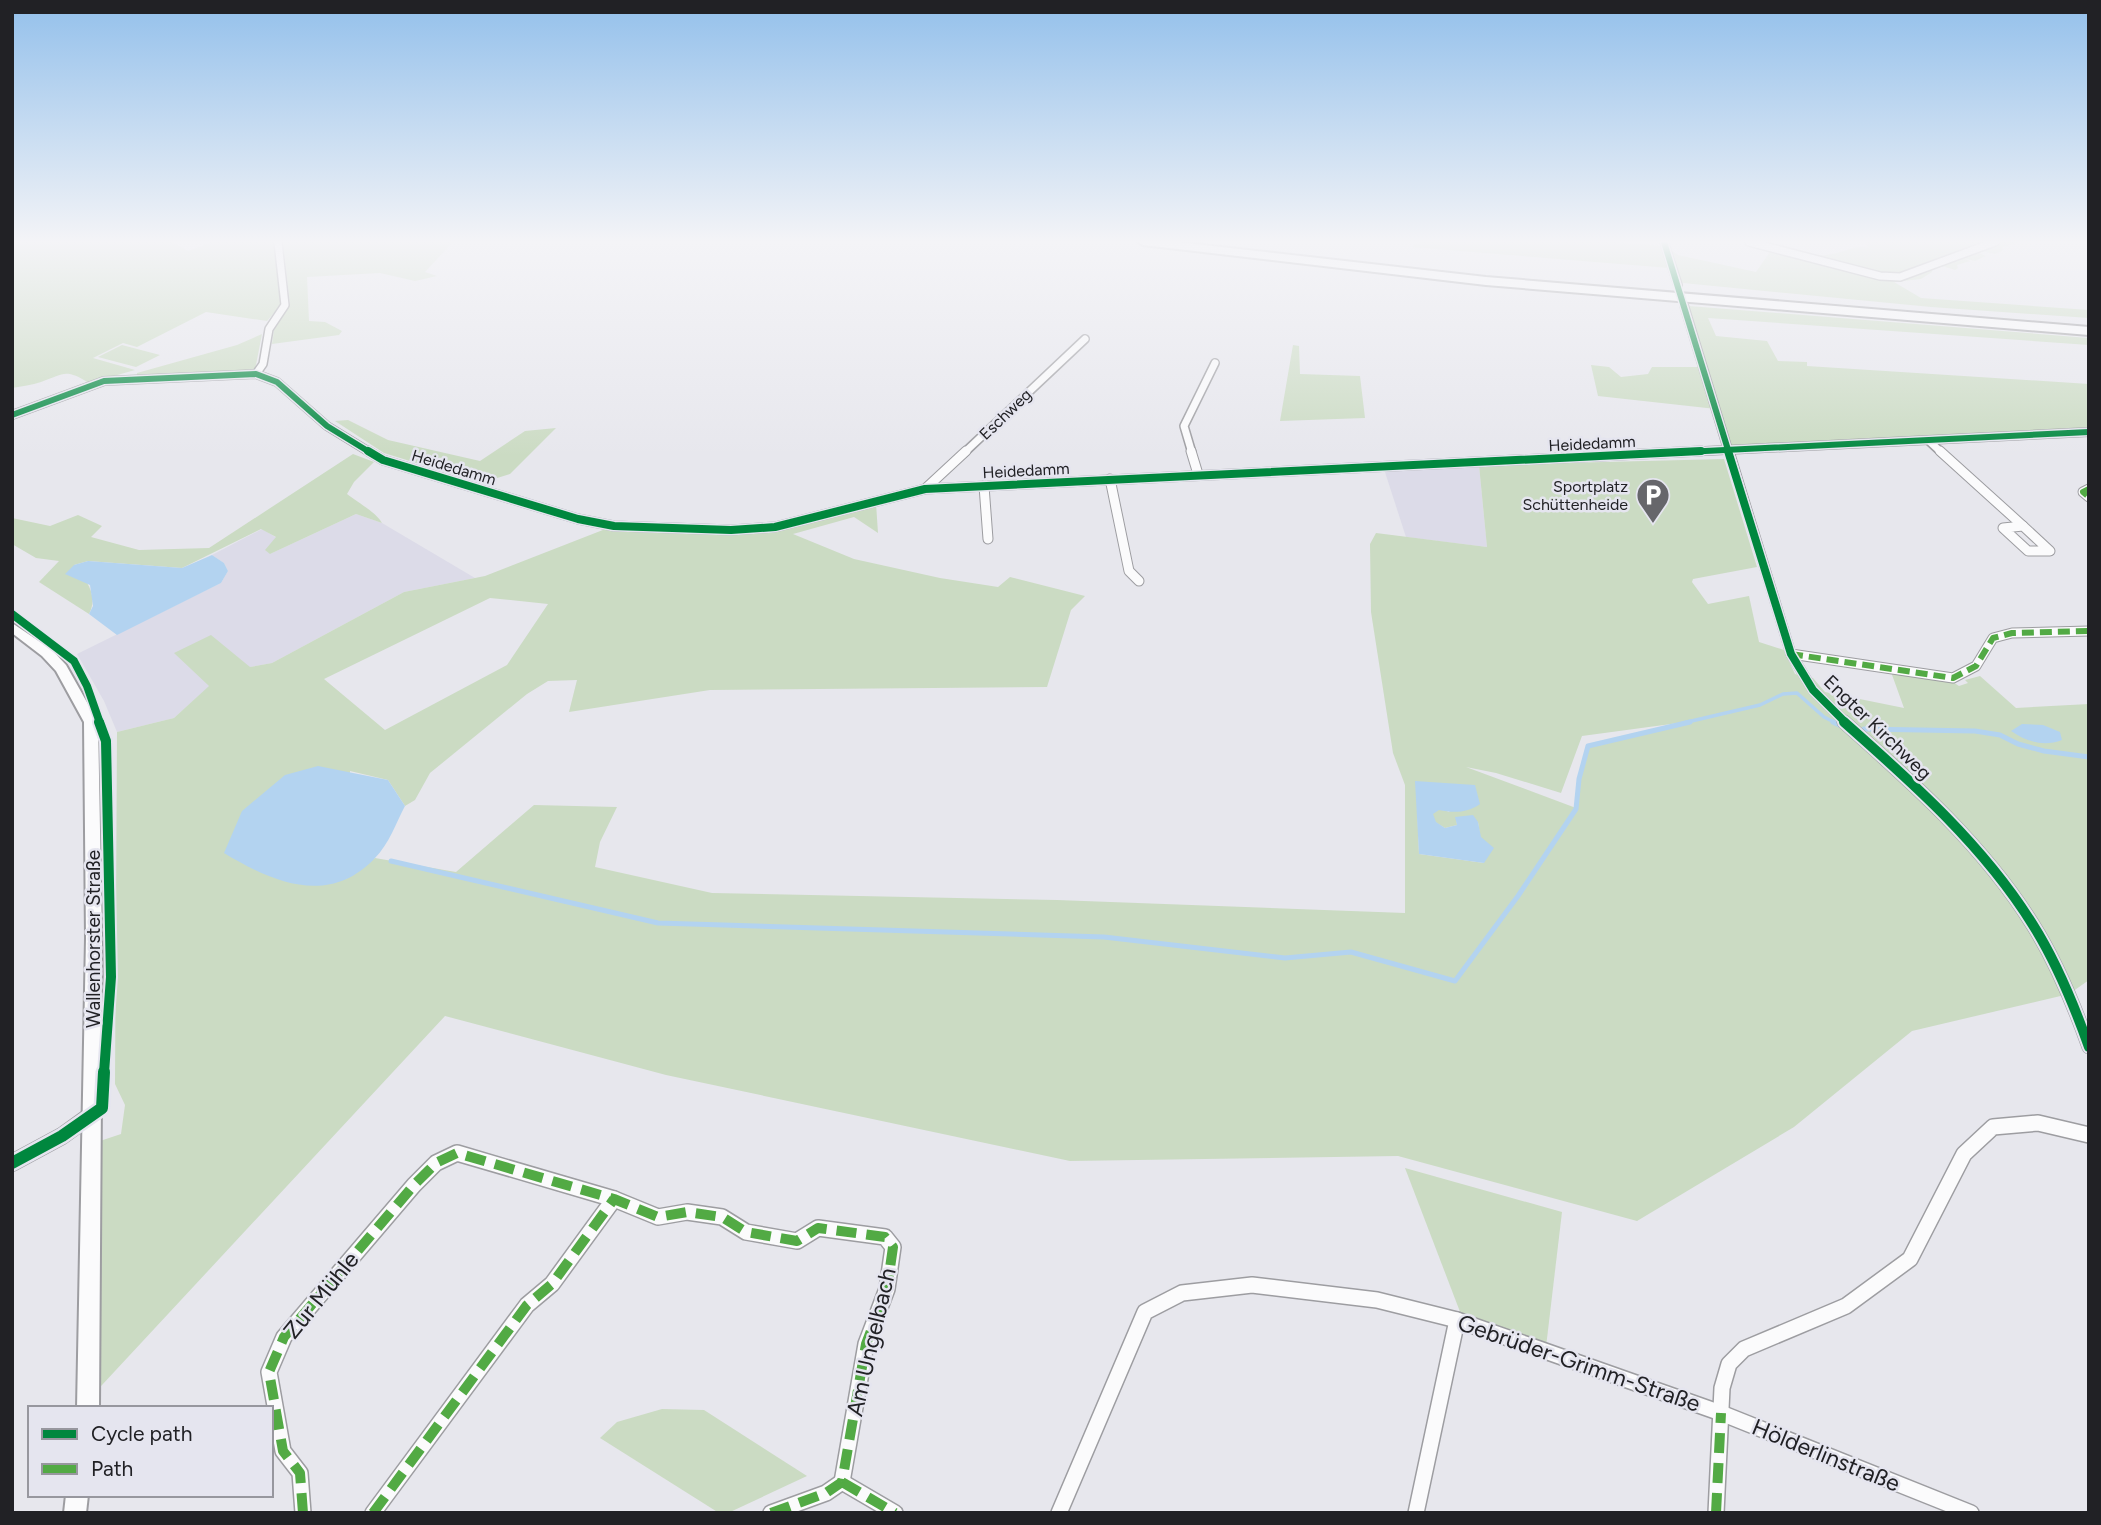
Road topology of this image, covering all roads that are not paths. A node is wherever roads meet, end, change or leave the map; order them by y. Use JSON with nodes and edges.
{"nodes":[{"id":1,"x":280,"y":313,"type":"edge"},
{"id":2,"x":1687,"y":313,"type":"edge"},
{"id":3,"x":1874,"y":313,"type":"edge"},
{"id":4,"x":1967,"y":313,"type":"edge"},
{"id":5,"x":2089,"y":323,"type":"edge"},
{"id":6,"x":2089,"y":331,"type":"edge"},
{"id":7,"x":1085,"y":339,"type":"dead end"},
{"id":8,"x":1215,"y":363,"type":"dead end"},
{"id":9,"x":256,"y":374,"type":"junction"},
{"id":10,"x":12,"y":415,"type":"edge"},
{"id":11,"x":2089,"y":432,"type":"edge"},
{"id":12,"x":1927,"y":440,"type":"junction"},
{"id":13,"x":1729,"y":450,"type":"junction"},
{"id":14,"x":1198,"y":474,"type":"junction"},
{"id":15,"x":1110,"y":479,"type":"junction"},
{"id":16,"x":985,"y":486,"type":"junction"},
{"id":17,"x":925,"y":489,"type":"junction"},
{"id":18,"x":2089,"y":489,"type":"edge"},
{"id":19,"x":2089,"y":497,"type":"edge"},
{"id":20,"x":2023,"y":526,"type":"junction"},
{"id":21,"x":988,"y":540,"type":"dead end"},
{"id":22,"x":1139,"y":581,"type":"dead end"},
{"id":23,"x":12,"y":626,"type":"edge"},
{"id":24,"x":2089,"y":631,"type":"edge"},
{"id":25,"x":1791,"y":654,"type":"junction"},
{"id":26,"x":2089,"y":1047,"type":"edge"},
{"id":27,"x":91,"y":1115,"type":"junction"},
{"id":28,"x":2089,"y":1135,"type":"edge"},
{"id":29,"x":457,"y":1153,"type":"joint"},
{"id":30,"x":12,"y":1163,"type":"edge"},
{"id":31,"x":614,"y":1199,"type":"junction"},
{"id":32,"x":1457,"y":1320,"type":"junction"},
{"id":33,"x":88,"y":1406,"type":"edge"},
{"id":34,"x":1721,"y":1413,"type":"junction"},
{"id":35,"x":842,"y":1482,"type":"junction"},
{"id":36,"x":303,"y":1513,"type":"edge"},
{"id":37,"x":373,"y":1513,"type":"edge"},
{"id":38,"x":771,"y":1513,"type":"edge"},
{"id":39,"x":895,"y":1513,"type":"edge"},
{"id":40,"x":1059,"y":1513,"type":"edge"},
{"id":41,"x":1416,"y":1513,"type":"edge"},
{"id":42,"x":1716,"y":1513,"type":"edge"},
{"id":43,"x":1971,"y":1513,"type":"edge"}],
"edges":[{"from":1,"to":9,"type":"street"},
{"from":2,"to":13,"type":"street","name":"Engter Kirchweg"},
{"from":3,"to":6,"type":"highway"},
{"from":4,"to":5,"type":"highway"},
{"from":7,"to":17,"type":"street","name":"Eschweg"},
{"from":8,"to":14,"type":"street"},
{"from":9,"to":10,"type":"street"},
{"from":9,"to":17,"type":"street","name":"Heidedamm"},
{"from":11,"to":12,"type":"street","name":"Heidedamm"},
{"from":12,"to":13,"type":"street","name":"Heidedamm"},
{"from":12,"to":20,"type":"street"},
{"from":13,"to":14,"type":"street","name":"Heidedamm"},
{"from":13,"to":25,"type":"street","name":"Engter Kirchweg"},
{"from":14,"to":15,"type":"street","name":"Heidedamm"},
{"from":15,"to":16,"type":"street","name":"Heidedamm"},
{"from":15,"to":22,"type":"street"},
{"from":16,"to":17,"type":"street","name":"Heidedamm"},
{"from":16,"to":21,"type":"street"},
{"from":18,"to":19,"type":"street"},
{"from":20,"to":20,"type":"street"},
{"from":23,"to":27,"type":"main road","name":"Wallenhorster Straße"},
{"from":24,"to":25,"type":"street"},
{"from":25,"to":26,"type":"street","name":"Engter Kirchweg"},
{"from":27,"to":30,"type":"street"},
{"from":27,"to":33,"type":"main road","name":"Wallenhorster Straße"},
{"from":28,"to":34,"type":"street","name":"Gebrüder-Grimm-Straße"},
{"from":29,"to":31,"type":"street","name":"Am Ungelbach"},
{"from":29,"to":36,"type":"street","name":"Zur Mühle"},
{"from":31,"to":35,"type":"street","name":"Am Ungelbach"},
{"from":31,"to":37,"type":"street"},
{"from":32,"to":34,"type":"street","name":"Gebrüder-Grimm-Straße"},
{"from":32,"to":40,"type":"street","name":"Gebrüder-Grimm-Straße"},
{"from":32,"to":41,"type":"street"},
{"from":34,"to":42,"type":"street"},
{"from":34,"to":43,"type":"street","name":"Hölderlinstraße"},
{"from":35,"to":38,"type":"street"},
{"from":35,"to":39,"type":"street"}]}
